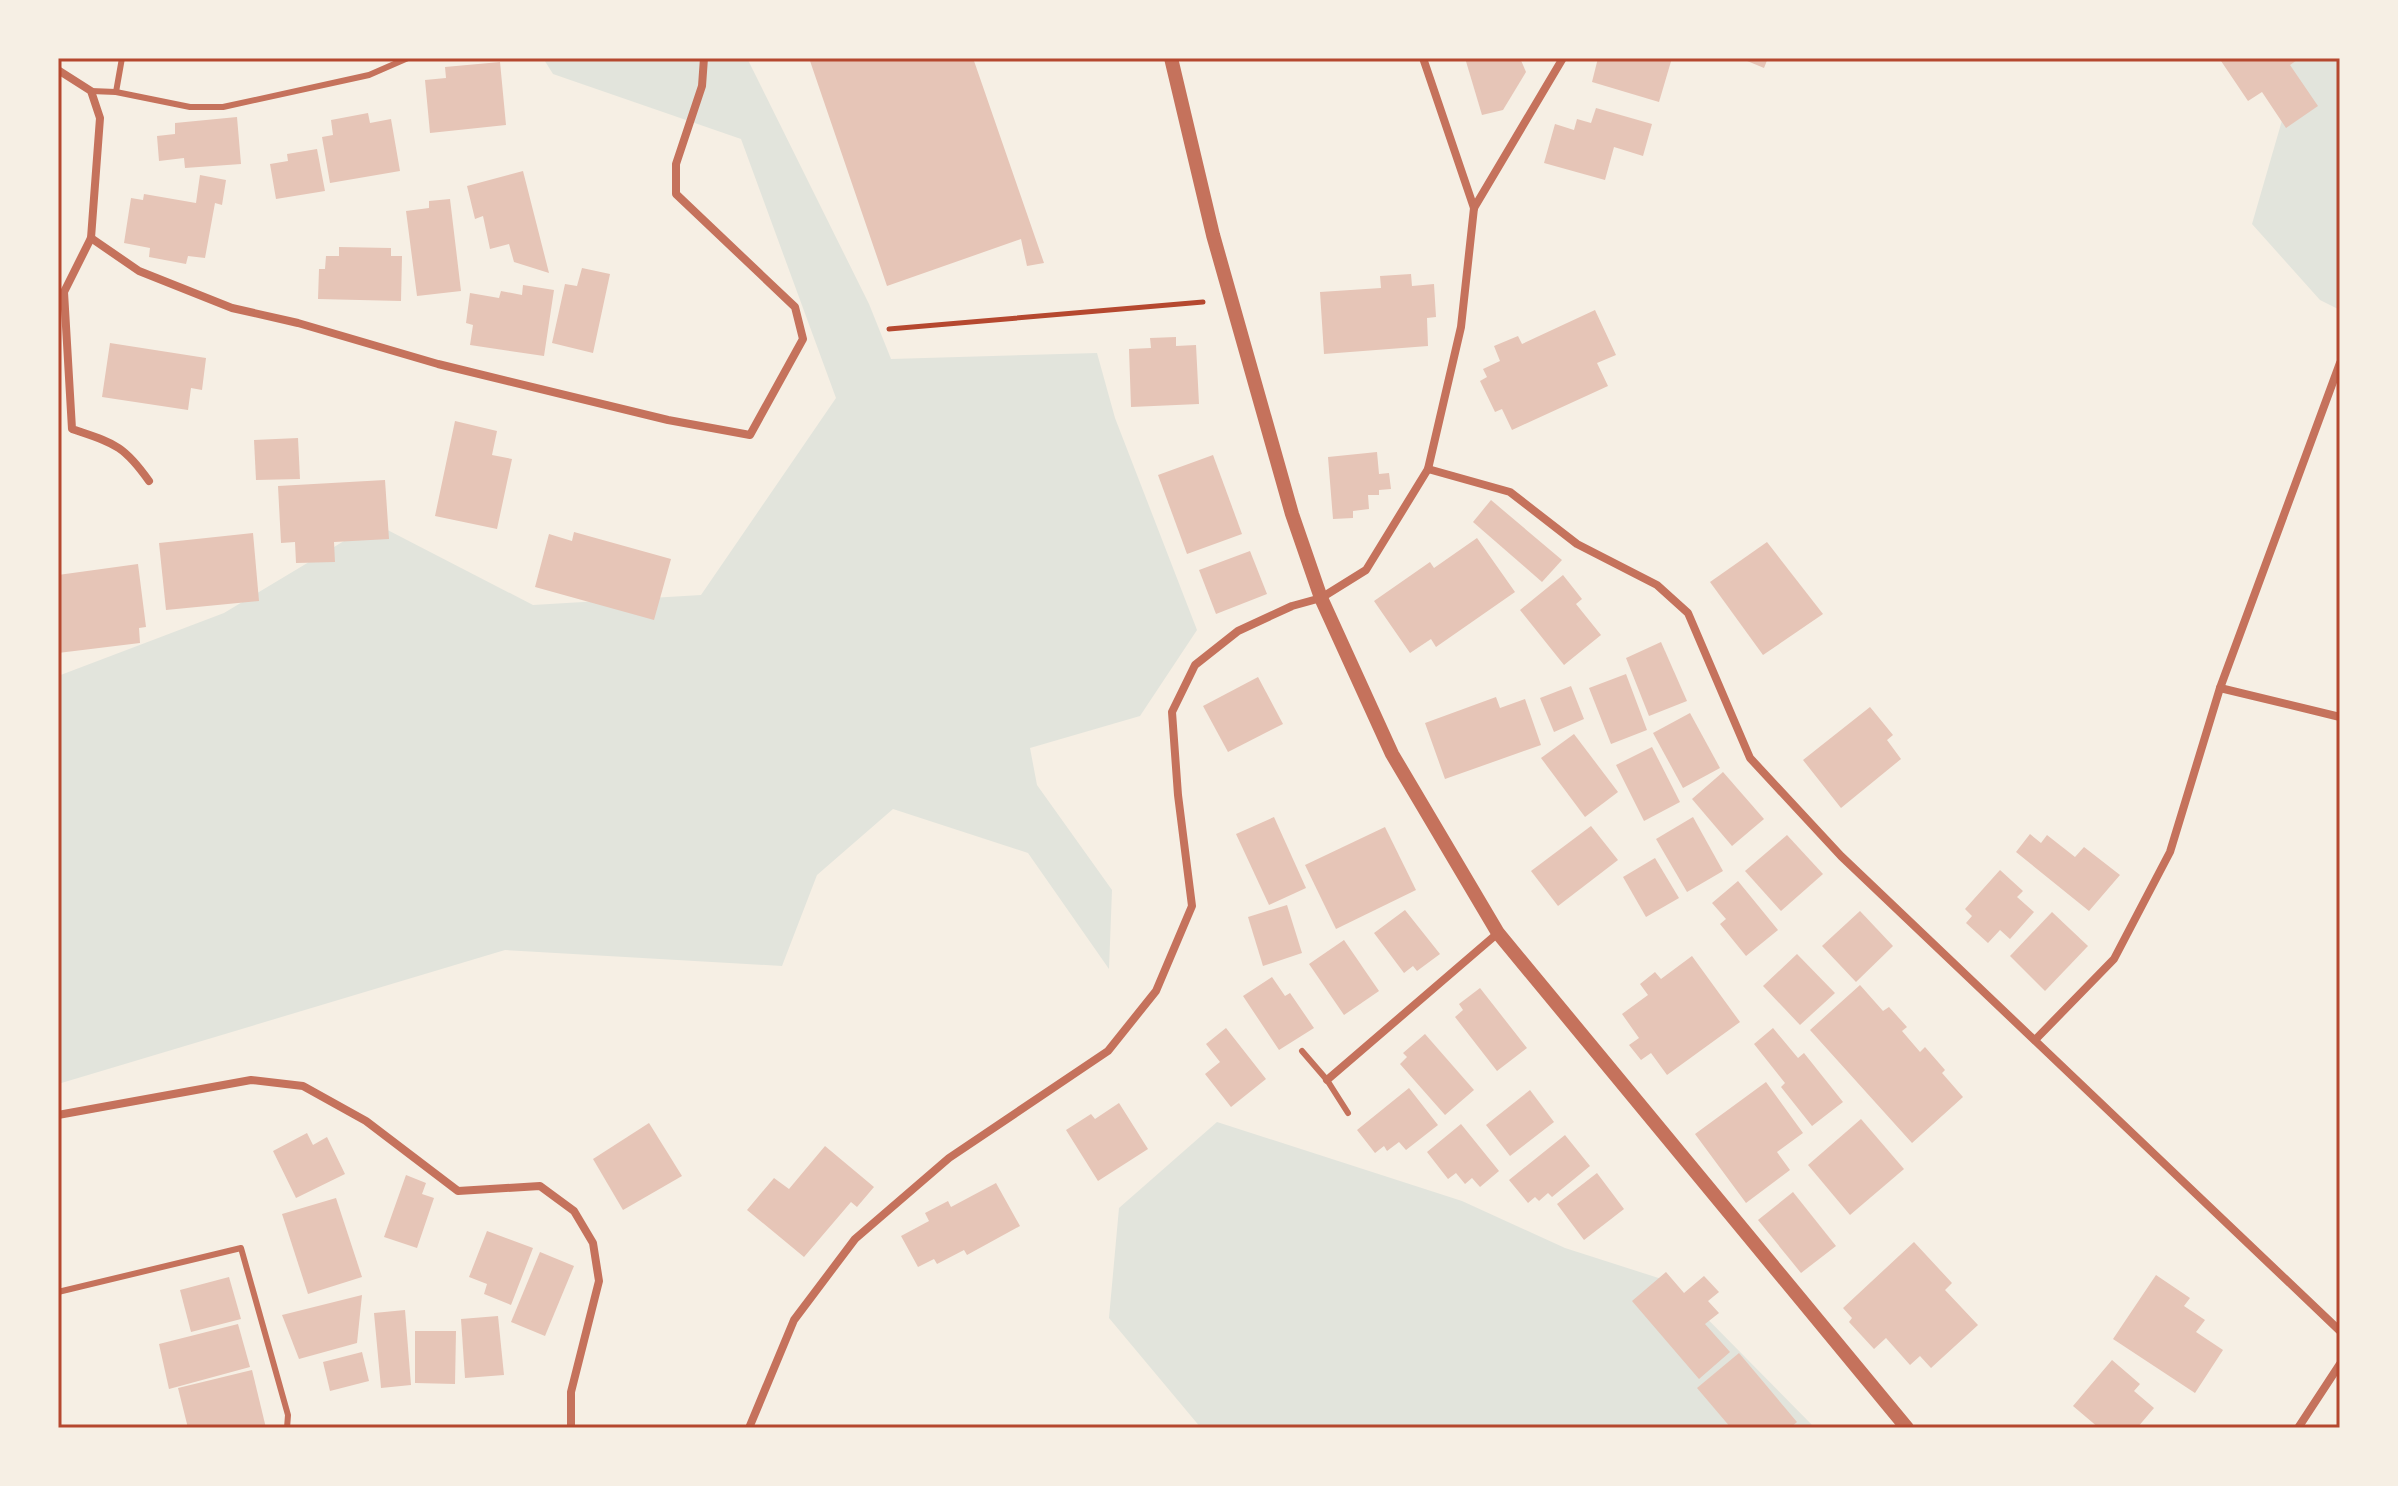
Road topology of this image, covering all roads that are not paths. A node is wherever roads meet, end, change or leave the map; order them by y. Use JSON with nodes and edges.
{"nodes":[{"id":1,"x":122,"y":58,"type":"edge"},
{"id":2,"x":408,"y":58,"type":"edge"},
{"id":3,"x":704,"y":58,"type":"edge"},
{"id":4,"x":1171,"y":58,"type":"edge"},
{"id":5,"x":1423,"y":58,"type":"edge"},
{"id":6,"x":1563,"y":58,"type":"edge"},
{"id":7,"x":58,"y":70,"type":"edge"},
{"id":8,"x":91,"y":91,"type":"junction"},
{"id":9,"x":116,"y":92,"type":"junction"},
{"id":10,"x":1474,"y":208,"type":"junction"},
{"id":11,"x":91,"y":238,"type":"junction"},
{"id":12,"x":2340,"y":363,"type":"edge"},
{"id":13,"x":1428,"y":469,"type":"junction"},
{"id":14,"x":149,"y":481,"type":"dead end"},
{"id":15,"x":1321,"y":598,"type":"junction"},
{"id":16,"x":2220,"y":688,"type":"junction"},
{"id":17,"x":2340,"y":717,"type":"edge"},
{"id":18,"x":1498,"y":933,"type":"junction"},
{"id":19,"x":2035,"y":1040,"type":"junction"},
{"id":20,"x":1302,"y":1051,"type":"dead end"},
{"id":21,"x":1327,"y":1080,"type":"junction"},
{"id":22,"x":1348,"y":1113,"type":"dead end"},
{"id":23,"x":58,"y":1115,"type":"edge"},
{"id":24,"x":58,"y":1292,"type":"edge"},
{"id":25,"x":2340,"y":1331,"type":"edge"},
{"id":26,"x":2340,"y":1364,"type":"edge"},
{"id":27,"x":287,"y":1428,"type":"edge"},
{"id":28,"x":571,"y":1428,"type":"edge"},
{"id":29,"x":749,"y":1428,"type":"edge"},
{"id":30,"x":1907,"y":1428,"type":"edge"},
{"id":31,"x":2298,"y":1428,"type":"edge"}],
"edges":[{"from":1,"to":9,"type":"lane"},
{"from":2,"to":9,"type":"lane"},
{"from":3,"to":11,"type":"street"},
{"from":4,"to":15,"type":"street"},
{"from":5,"to":10,"type":"street"},
{"from":6,"to":10,"type":"street"},
{"from":7,"to":8,"type":"street"},
{"from":8,"to":9,"type":"lane"},
{"from":8,"to":11,"type":"street"},
{"from":10,"to":13,"type":"street"},
{"from":11,"to":14,"type":"street"},
{"from":12,"to":16,"type":"street"},
{"from":13,"to":15,"type":"street"},
{"from":13,"to":19,"type":"street"},
{"from":15,"to":18,"type":"street"},
{"from":15,"to":29,"type":"street"},
{"from":16,"to":17,"type":"street"},
{"from":16,"to":19,"type":"street"},
{"from":18,"to":21,"type":"street"},
{"from":18,"to":30,"type":"street"},
{"from":19,"to":25,"type":"street"},
{"from":20,"to":21,"type":"lane"},
{"from":21,"to":22,"type":"lane"},
{"from":23,"to":28,"type":"street"},
{"from":24,"to":27,"type":"lane"},
{"from":26,"to":31,"type":"street"}]}
